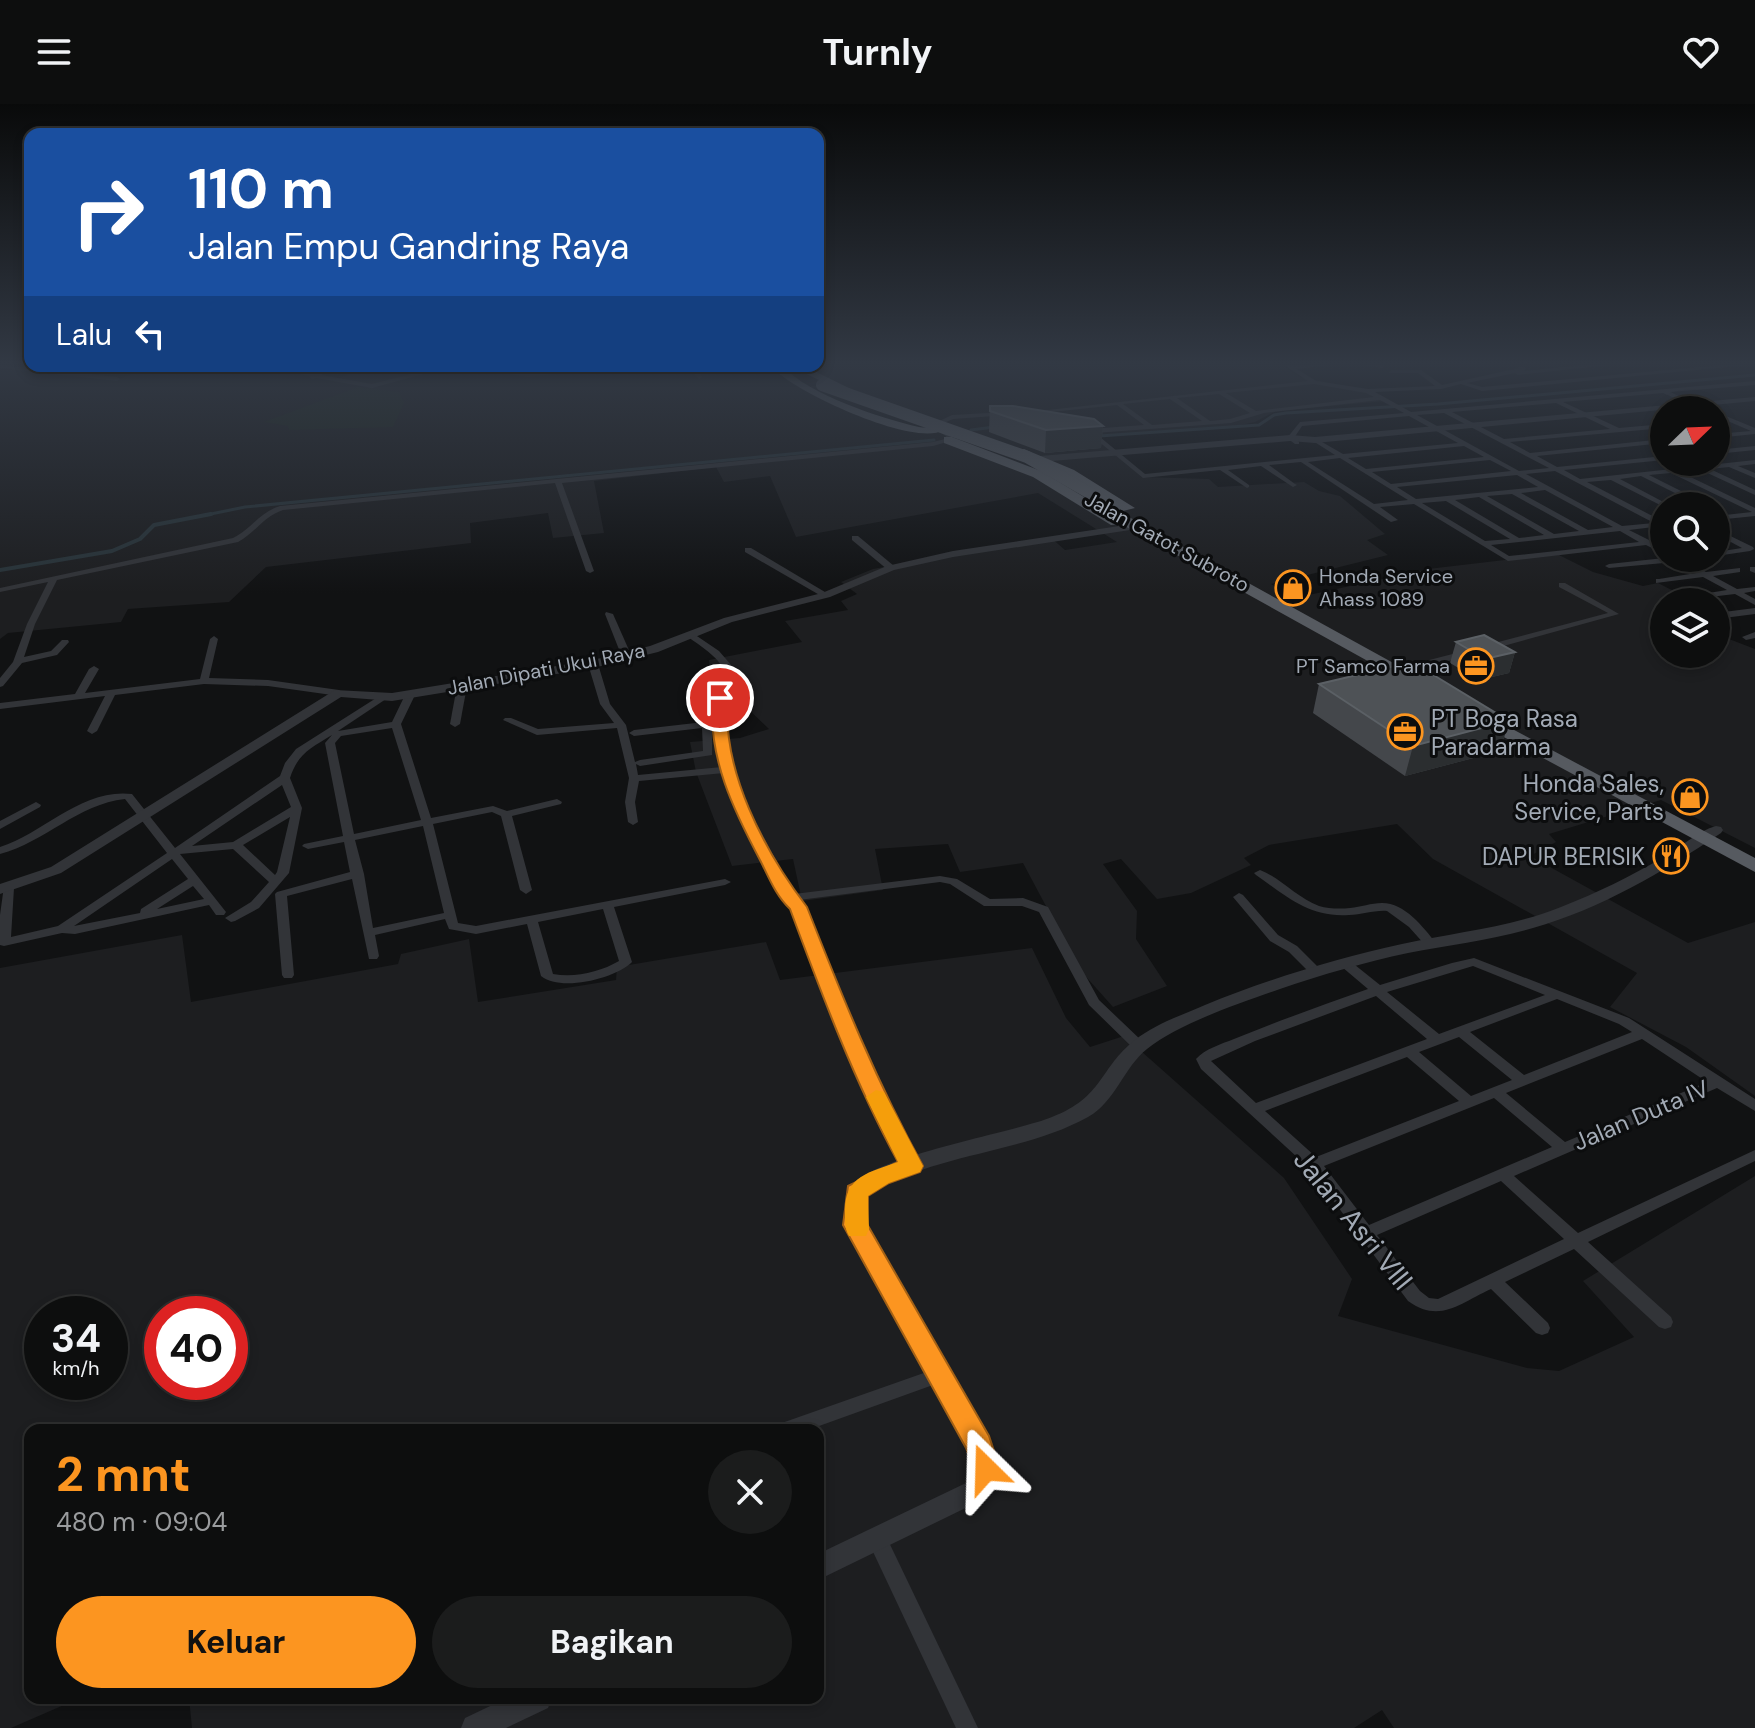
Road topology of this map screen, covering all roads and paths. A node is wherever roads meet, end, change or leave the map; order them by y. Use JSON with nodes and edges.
{"nodes":[{"id":1,"x":862,"y":441,"type":"edge"},
{"id":2,"x":965,"y":441,"type":"edge"},
{"id":3,"x":966,"y":441,"type":"edge"},
{"id":4,"x":988,"y":441,"type":"edge"},
{"id":5,"x":1101,"y":441,"type":"edge"},
{"id":6,"x":1293,"y":441,"type":"edge"},
{"id":7,"x":1304,"y":441,"type":"edge"},
{"id":8,"x":1458,"y":441,"type":"edge"},
{"id":9,"x":1503,"y":441,"type":"edge"},
{"id":10,"x":1642,"y":441,"type":"edge"},
{"id":11,"x":1647,"y":443,"type":"junction"},
{"id":12,"x":1650,"y":443,"type":"edge"},
{"id":13,"x":1464,"y":444,"type":"junction"},
{"id":14,"x":1650,"y":444,"type":"edge"},
{"id":15,"x":1755,"y":448,"type":"edge"},
{"id":16,"x":1730,"y":451,"type":"edge"},
{"id":17,"x":1529,"y":455,"type":"junction"},
{"id":18,"x":1121,"y":456,"type":"junction"},
{"id":19,"x":1341,"y":457,"type":"junction"},
{"id":20,"x":1490,"y":458,"type":"junction"},
{"id":21,"x":1040,"y":459,"type":"junction"},
{"id":22,"x":1650,"y":459,"type":"edge"},
{"id":23,"x":1303,"y":461,"type":"junction"},
{"id":24,"x":1755,"y":462,"type":"edge"},
{"id":25,"x":1264,"y":465,"type":"junction"},
{"id":26,"x":1730,"y":465,"type":"edge"},
{"id":27,"x":1730,"y":465,"type":"edge"},
{"id":28,"x":1060,"y":468,"type":"junction"},
{"id":29,"x":1223,"y":469,"type":"junction"},
{"id":30,"x":1556,"y":469,"type":"junction"},
{"id":31,"x":1364,"y":471,"type":"junction"},
{"id":32,"x":1517,"y":473,"type":"junction"},
{"id":33,"x":1650,"y":473,"type":"edge"},
{"id":34,"x":1641,"y":474,"type":"junction"},
{"id":35,"x":1682,"y":476,"type":"edge"},
{"id":36,"x":1718,"y":476,"type":"edge"},
{"id":37,"x":1755,"y":476,"type":"edge"},
{"id":38,"x":1611,"y":477,"type":"junction"},
{"id":39,"x":1579,"y":481,"type":"junction"},
{"id":40,"x":558,"y":482,"type":"junction"},
{"id":41,"x":1293,"y":485,"type":"dead end"},
{"id":42,"x":1247,"y":486,"type":"dead end"},
{"id":43,"x":1388,"y":486,"type":"junction"},
{"id":44,"x":1545,"y":488,"type":"junction"},
{"id":45,"x":1513,"y":491,"type":"junction"},
{"id":46,"x":1678,"y":492,"type":"edge"},
{"id":47,"x":1755,"y":493,"type":"edge"},
{"id":48,"x":1480,"y":495,"type":"junction"},
{"id":49,"x":1650,"y":497,"type":"edge"},
{"id":50,"x":1447,"y":498,"type":"junction"},
{"id":51,"x":1414,"y":502,"type":"junction"},
{"id":52,"x":1373,"y":506,"type":"junction"},
{"id":53,"x":1755,"y":512,"type":"edge"},
{"id":54,"x":1730,"y":516,"type":"edge"},
{"id":55,"x":1650,"y":517,"type":"edge"},
{"id":56,"x":1394,"y":520,"type":"dead end"},
{"id":57,"x":1650,"y":526,"type":"edge"},
{"id":58,"x":1126,"y":528,"type":"junction"},
{"id":59,"x":1620,"y":529,"type":"junction"},
{"id":60,"x":1586,"y":532,"type":"junction"},
{"id":61,"x":1730,"y":533,"type":"edge"},
{"id":62,"x":1735,"y":533,"type":"dead end"},
{"id":63,"x":1159,"y":536,"type":"junction"},
{"id":64,"x":1552,"y":536,"type":"junction"},
{"id":65,"x":855,"y":538,"type":"dead end"},
{"id":66,"x":1518,"y":540,"type":"junction"},
{"id":67,"x":1730,"y":540,"type":"edge"},
{"id":68,"x":1647,"y":543,"type":"junction"},
{"id":69,"x":1650,"y":543,"type":"edge"},
{"id":70,"x":1482,"y":544,"type":"junction"},
{"id":71,"x":1650,"y":545,"type":"edge"},
{"id":72,"x":748,"y":550,"type":"dead end"},
{"id":73,"x":1730,"y":552,"type":"edge"},
{"id":74,"x":1650,"y":561,"type":"edge"},
{"id":75,"x":1609,"y":566,"type":"dead end"},
{"id":76,"x":891,"y":568,"type":"junction"},
{"id":77,"x":1737,"y":570,"type":"dead end"},
{"id":78,"x":590,"y":571,"type":"dead end"},
{"id":79,"x":1700,"y":572,"type":"edge"},
{"id":80,"x":1704,"y":574,"type":"junction"},
{"id":81,"x":55,"y":577,"type":"junction"},
{"id":82,"x":1659,"y":581,"type":"dead end"},
{"id":83,"x":1562,"y":585,"type":"dead end"},
{"id":84,"x":1755,"y":589,"type":"edge"},
{"id":85,"x":0,"y":590,"type":"edge"},
{"id":86,"x":1736,"y":591,"type":"junction"},
{"id":87,"x":1730,"y":592,"type":"edge"},
{"id":88,"x":826,"y":595,"type":"junction"},
{"id":89,"x":1755,"y":602,"type":"edge"},
{"id":90,"x":1755,"y":611,"type":"edge"},
{"id":91,"x":609,"y":614,"type":"dead end"},
{"id":92,"x":1730,"y":614,"type":"edge"},
{"id":93,"x":691,"y":635,"type":"junction"},
{"id":94,"x":214,"y":639,"type":"dead end"},
{"id":95,"x":65,"y":642,"type":"dead end"},
{"id":96,"x":627,"y":657,"type":"junction"},
{"id":97,"x":18,"y":661,"type":"junction"},
{"id":98,"x":593,"y":664,"type":"junction"},
{"id":99,"x":1413,"y":667,"type":"junction"},
{"id":100,"x":94,"y":669,"type":"dead end"},
{"id":101,"x":2,"y":679,"type":"edge"},
{"id":102,"x":204,"y":681,"type":"junction"},
{"id":103,"x":462,"y":686,"type":"junction"},
{"id":104,"x":112,"y":691,"type":"junction"},
{"id":105,"x":339,"y":693,"type":"junction"},
{"id":106,"x":79,"y":695,"type":"junction"},
{"id":107,"x":410,"y":695,"type":"junction"},
{"id":108,"x":384,"y":697,"type":"junction"},
{"id":109,"x":1470,"y":705,"type":"edge"},
{"id":110,"x":0,"y":706,"type":"edge"},
{"id":111,"x":508,"y":720,"type":"dead end"},
{"id":112,"x":396,"y":724,"type":"junction"},
{"id":113,"x":455,"y":724,"type":"dead end"},
{"id":114,"x":712,"y":724,"type":"junction"},
{"id":115,"x":621,"y":725,"type":"junction"},
{"id":116,"x":92,"y":731,"type":"dead end"},
{"id":117,"x":634,"y":733,"type":"dead end"},
{"id":118,"x":640,"y":763,"type":"dead end"},
{"id":119,"x":727,"y":770,"type":"junction"},
{"id":120,"x":285,"y":778,"type":"junction"},
{"id":121,"x":634,"y":778,"type":"junction"},
{"id":122,"x":557,"y":802,"type":"dead end"},
{"id":123,"x":36,"y":805,"type":"dead end"},
{"id":124,"x":297,"y":808,"type":"junction"},
{"id":125,"x":146,"y":814,"type":"junction"},
{"id":126,"x":506,"y":814,"type":"junction"},
{"id":127,"x":427,"y":821,"type":"junction"},
{"id":128,"x":633,"y":822,"type":"dead end"},
{"id":129,"x":0,"y":826,"type":"edge"},
{"id":130,"x":1709,"y":835,"type":"junction"},
{"id":131,"x":351,"y":837,"type":"junction"},
{"id":132,"x":236,"y":845,"type":"junction"},
{"id":133,"x":308,"y":846,"type":"dead end"},
{"id":134,"x":1755,"y":850,"type":"edge"},
{"id":135,"x":0,"y":851,"type":"edge"},
{"id":136,"x":173,"y":851,"type":"junction"},
{"id":137,"x":1755,"y":866,"type":"edge"},
{"id":138,"x":1260,"y":873,"type":"dead end"},
{"id":139,"x":358,"y":874,"type":"junction"},
{"id":140,"x":195,"y":879,"type":"junction"},
{"id":141,"x":276,"y":882,"type":"junction"},
{"id":142,"x":725,"y":882,"type":"dead end"},
{"id":143,"x":4,"y":888,"type":"edge"},
{"id":144,"x":526,"y":890,"type":"dead end"},
{"id":145,"x":1239,"y":897,"type":"dead end"},
{"id":146,"x":788,"y":898,"type":"junction"},
{"id":147,"x":607,"y":904,"type":"junction"},
{"id":148,"x":222,"y":910,"type":"junction"},
{"id":149,"x":449,"y":915,"type":"junction"},
{"id":150,"x":140,"y":916,"type":"junction"},
{"id":151,"x":532,"y":920,"type":"junction"},
{"id":152,"x":62,"y":929,"type":"junction"},
{"id":153,"x":369,"y":933,"type":"junction"},
{"id":154,"x":1430,"y":943,"type":"junction"},
{"id":155,"x":373,"y":956,"type":"dead end"},
{"id":156,"x":1346,"y":964,"type":"junction"},
{"id":157,"x":1316,"y":972,"type":"junction"},
{"id":158,"x":288,"y":975,"type":"dead end"},
{"id":159,"x":1378,"y":992,"type":"junction"},
{"id":160,"x":1556,"y":995,"type":"junction"},
{"id":161,"x":1460,"y":1031,"type":"junction"},
{"id":162,"x":1643,"y":1033,"type":"junction"},
{"id":163,"x":1437,"y":1040,"type":"junction"},
{"id":164,"x":1138,"y":1045,"type":"junction"},
{"id":165,"x":1409,"y":1051,"type":"junction"},
{"id":166,"x":1522,"y":1081,"type":"junction"},
{"id":167,"x":1719,"y":1082,"type":"junction"},
{"id":168,"x":1495,"y":1091,"type":"junction"},
{"id":169,"x":1469,"y":1102,"type":"junction"},
{"id":170,"x":1755,"y":1106,"type":"edge"},
{"id":171,"x":1253,"y":1110,"type":"junction"},
{"id":172,"x":1563,"y":1148,"type":"junction"},
{"id":173,"x":1755,"y":1155,"type":"edge"},
{"id":174,"x":1314,"y":1164,"type":"junction"},
{"id":175,"x":912,"y":1166,"type":"junction"},
{"id":176,"x":1503,"y":1174,"type":"junction"},
{"id":177,"x":1365,"y":1233,"type":"junction"},
{"id":178,"x":1574,"y":1239,"type":"junction"},
{"id":179,"x":1492,"y":1279,"type":"junction"},
{"id":180,"x":1665,"y":1322,"type":"dead end"},
{"id":181,"x":1542,"y":1328,"type":"dead end"},
{"id":182,"x":938,"y":1376,"type":"junction"},
{"id":183,"x":802,"y":1424,"type":"edge"},
{"id":184,"x":877,"y":1539,"type":"junction"},
{"id":185,"x":824,"y":1564,"type":"edge"},
{"id":186,"x":525,"y":1704,"type":"edge"},
{"id":187,"x":475,"y":1728,"type":"edge"},
{"id":188,"x":967,"y":1728,"type":"edge"}],
"edges":[{"from":1,"to":40,"type":"street"},
{"from":2,"to":58,"type":"highway"},
{"from":3,"to":63,"type":"highway","name":"Jalan Gatot Subroto","bridge":true},
{"from":4,"to":21,"type":"highway"},
{"from":5,"to":18,"type":"street"},
{"from":6,"to":18,"type":"street"},
{"from":7,"to":19,"type":"street"},
{"from":8,"to":13,"type":"street"},
{"from":9,"to":17,"type":"street"},
{"from":10,"to":11,"type":"street"},
{"from":11,"to":12,"type":"street"},
{"from":11,"to":14,"type":"street"},
{"from":11,"to":17,"type":"street"},
{"from":13,"to":19,"type":"street"},
{"from":13,"to":20,"type":"street"},
{"from":15,"to":16,"type":"street"},
{"from":17,"to":30,"type":"street"},
{"from":18,"to":21,"type":"street"},
{"from":18,"to":28,"type":"street"},
{"from":18,"to":29,"type":"street"},
{"from":19,"to":23,"type":"street"},
{"from":19,"to":31,"type":"street"},
{"from":20,"to":31,"type":"street"},
{"from":20,"to":32,"type":"street"},
{"from":21,"to":28,"type":"highway"},
{"from":22,"to":30,"type":"street"},
{"from":23,"to":25,"type":"street"},
{"from":23,"to":52,"type":"street"},
{"from":24,"to":26,"type":"street"},
{"from":25,"to":29,"type":"street"},
{"from":25,"to":41,"type":"street"},
{"from":27,"to":37,"type":"street"},
{"from":28,"to":63,"type":"highway"},
{"from":29,"to":42,"type":"street"},
{"from":30,"to":32,"type":"street"},
{"from":30,"to":39,"type":"street"},
{"from":31,"to":43,"type":"street"},
{"from":32,"to":43,"type":"street"},
{"from":32,"to":44,"type":"street"},
{"from":33,"to":34,"type":"street"},
{"from":34,"to":38,"type":"street"},
{"from":34,"to":46,"type":"street"},
{"from":35,"to":53,"type":"street"},
{"from":36,"to":47,"type":"street"},
{"from":38,"to":39,"type":"street"},
{"from":38,"to":49,"type":"street"},
{"from":39,"to":55,"type":"street"},
{"from":40,"to":78,"type":"street"},
{"from":40,"to":81,"type":"street"},
{"from":43,"to":51,"type":"street"},
{"from":44,"to":45,"type":"street"},
{"from":44,"to":59,"type":"street"},
{"from":45,"to":48,"type":"street"},
{"from":45,"to":60,"type":"street"},
{"from":48,"to":50,"type":"street"},
{"from":48,"to":64,"type":"street"},
{"from":50,"to":51,"type":"street"},
{"from":50,"to":66,"type":"street"},
{"from":51,"to":52,"type":"street"},
{"from":51,"to":70,"type":"street"},
{"from":52,"to":56,"type":"street"},
{"from":53,"to":54,"type":"street"},
{"from":57,"to":59,"type":"street"},
{"from":58,"to":63,"type":"highway"},
{"from":58,"to":76,"type":"street","name":"Jalan Dipati Ukui Raya"},
{"from":59,"to":60,"type":"street"},
{"from":59,"to":68,"type":"street"},
{"from":60,"to":64,"type":"street"},
{"from":61,"to":62,"type":"street"},
{"from":63,"to":99,"type":"highway","name":"Jalan Gatot Subroto"},
{"from":63,"to":99,"type":"highway","name":"Jalan Gatot Subroto"},
{"from":64,"to":66,"type":"street"},
{"from":65,"to":76,"type":"street"},
{"from":66,"to":70,"type":"street"},
{"from":67,"to":73,"type":"street"},
{"from":68,"to":69,"type":"street"},
{"from":68,"to":70,"type":"street"},
{"from":68,"to":71,"type":"street"},
{"from":72,"to":88,"type":"street"},
{"from":74,"to":75,"type":"street"},
{"from":76,"to":88,"type":"street","name":"Jalan Dipati Ukui Raya"},
{"from":77,"to":80,"type":"street"},
{"from":79,"to":80,"type":"street"},
{"from":80,"to":82,"type":"street"},
{"from":80,"to":86,"type":"street"},
{"from":81,"to":85,"type":"street"},
{"from":81,"to":97,"type":"street"},
{"from":83,"to":99,"type":"street"},
{"from":84,"to":86,"type":"street"},
{"from":86,"to":87,"type":"street"},
{"from":86,"to":89,"type":"street"},
{"from":88,"to":93,"type":"street","name":"Jalan Dipati Ukui Raya"},
{"from":90,"to":92,"type":"street"},
{"from":91,"to":96,"type":"street"},
{"from":93,"to":96,"type":"street","name":"Jalan Dipati Ukui Raya"},
{"from":93,"to":114,"type":"street"},
{"from":94,"to":102,"type":"street"},
{"from":95,"to":97,"type":"street"},
{"from":96,"to":98,"type":"street","name":"Jalan Dipati Ukui Raya"},
{"from":97,"to":101,"type":"street"},
{"from":98,"to":103,"type":"street","name":"Jalan Dipati Ukui Raya"},
{"from":98,"to":115,"type":"street"},
{"from":100,"to":106,"type":"street"},
{"from":102,"to":104,"type":"street","name":"Jalan Dipati Ukui Raya"},
{"from":102,"to":105,"type":"street","name":"Jalan Dipati Ukui Raya"},
{"from":103,"to":107,"type":"street","name":"Jalan Dipati Ukui Raya"},
{"from":103,"to":113,"type":"street"},
{"from":104,"to":106,"type":"street","name":"Jalan Dipati Ukui Raya"},
{"from":104,"to":116,"type":"street"},
{"from":105,"to":108,"type":"street","name":"Jalan Dipati Ukui Raya"},
{"from":105,"to":125,"type":"street"},
{"from":106,"to":110,"type":"street","name":"Jalan Dipati Ukui Raya"},
{"from":107,"to":108,"type":"street","name":"Jalan Dipati Ukui Raya"},
{"from":107,"to":112,"type":"street"},
{"from":108,"to":120,"type":"street"},
{"from":109,"to":130,"type":"highway"},
{"from":111,"to":115,"type":"street"},
{"from":112,"to":127,"type":"street"},
{"from":112,"to":131,"type":"street"},
{"from":114,"to":117,"type":"street"},
{"from":114,"to":118,"type":"street"},
{"from":114,"to":119,"type":"street"},
{"from":115,"to":121,"type":"street"},
{"from":119,"to":121,"type":"street"},
{"from":119,"to":146,"type":"street"},
{"from":120,"to":124,"type":"street"},
{"from":120,"to":136,"type":"street"},
{"from":121,"to":128,"type":"street"},
{"from":122,"to":126,"type":"street"},
{"from":123,"to":129,"type":"street"},
{"from":124,"to":132,"type":"street"},
{"from":124,"to":141,"type":"street"},
{"from":125,"to":135,"type":"street"},
{"from":125,"to":136,"type":"street"},
{"from":125,"to":143,"type":"street"},
{"from":126,"to":127,"type":"street"},
{"from":126,"to":144,"type":"street"},
{"from":127,"to":131,"type":"street"},
{"from":127,"to":149,"type":"street"},
{"from":130,"to":134,"type":"highway"},
{"from":130,"to":137,"type":"highway"},
{"from":130,"to":154,"type":"street"},
{"from":131,"to":133,"type":"street"},
{"from":131,"to":139,"type":"street"},
{"from":132,"to":136,"type":"street"},
{"from":132,"to":141,"type":"street"},
{"from":136,"to":140,"type":"street"},
{"from":136,"to":152,"type":"street"},
{"from":138,"to":154,"type":"street"},
{"from":139,"to":153,"type":"street"},
{"from":139,"to":158,"type":"street"},
{"from":140,"to":148,"type":"street"},
{"from":140,"to":150,"type":"street"},
{"from":141,"to":148,"type":"street"},
{"from":142,"to":147,"type":"street"},
{"from":143,"to":152,"type":"street"},
{"from":145,"to":157,"type":"street"},
{"from":146,"to":164,"type":"street"},
{"from":146,"to":175,"type":"street"},
{"from":147,"to":151,"type":"street"},
{"from":147,"to":151,"type":"street"},
{"from":148,"to":150,"type":"street"},
{"from":149,"to":151,"type":"street"},
{"from":149,"to":153,"type":"street"},
{"from":150,"to":152,"type":"street"},
{"from":153,"to":155,"type":"street"},
{"from":154,"to":156,"type":"street"},
{"from":156,"to":157,"type":"street"},
{"from":156,"to":159,"type":"street"},
{"from":157,"to":164,"type":"street"},
{"from":159,"to":160,"type":"street"},
{"from":159,"to":163,"type":"street"},
{"from":159,"to":171,"type":"street","name":"Jalan Asri VIII"},
{"from":160,"to":161,"type":"street"},
{"from":160,"to":162,"type":"street"},
{"from":161,"to":163,"type":"street"},
{"from":161,"to":166,"type":"street"},
{"from":162,"to":166,"type":"street"},
{"from":162,"to":167,"type":"street"},
{"from":163,"to":165,"type":"street"},
{"from":164,"to":175,"type":"street"},
{"from":165,"to":169,"type":"street"},
{"from":165,"to":171,"type":"street"},
{"from":166,"to":168,"type":"street"},
{"from":167,"to":170,"type":"street"},
{"from":167,"to":172,"type":"street","name":"Jalan Duta IV"},
{"from":168,"to":169,"type":"street"},
{"from":168,"to":172,"type":"street"},
{"from":169,"to":174,"type":"street"},
{"from":171,"to":174,"type":"street","name":"Jalan Asri VIII"},
{"from":172,"to":176,"type":"street","name":"Jalan Duta IV"},
{"from":173,"to":178,"type":"street"},
{"from":174,"to":177,"type":"street","name":"Jalan Asri VIII"},
{"from":175,"to":182,"type":"street"},
{"from":176,"to":177,"type":"street","name":"Jalan Duta IV"},
{"from":176,"to":178,"type":"street"},
{"from":177,"to":179,"type":"street","name":"Jalan Asri VIII"},
{"from":178,"to":179,"type":"street"},
{"from":178,"to":180,"type":"street"},
{"from":179,"to":181,"type":"street"},
{"from":182,"to":183,"type":"street"},
{"from":182,"to":184,"type":"street"},
{"from":184,"to":185,"type":"street"},
{"from":184,"to":188,"type":"street"},
{"from":186,"to":187,"type":"street"}]}
